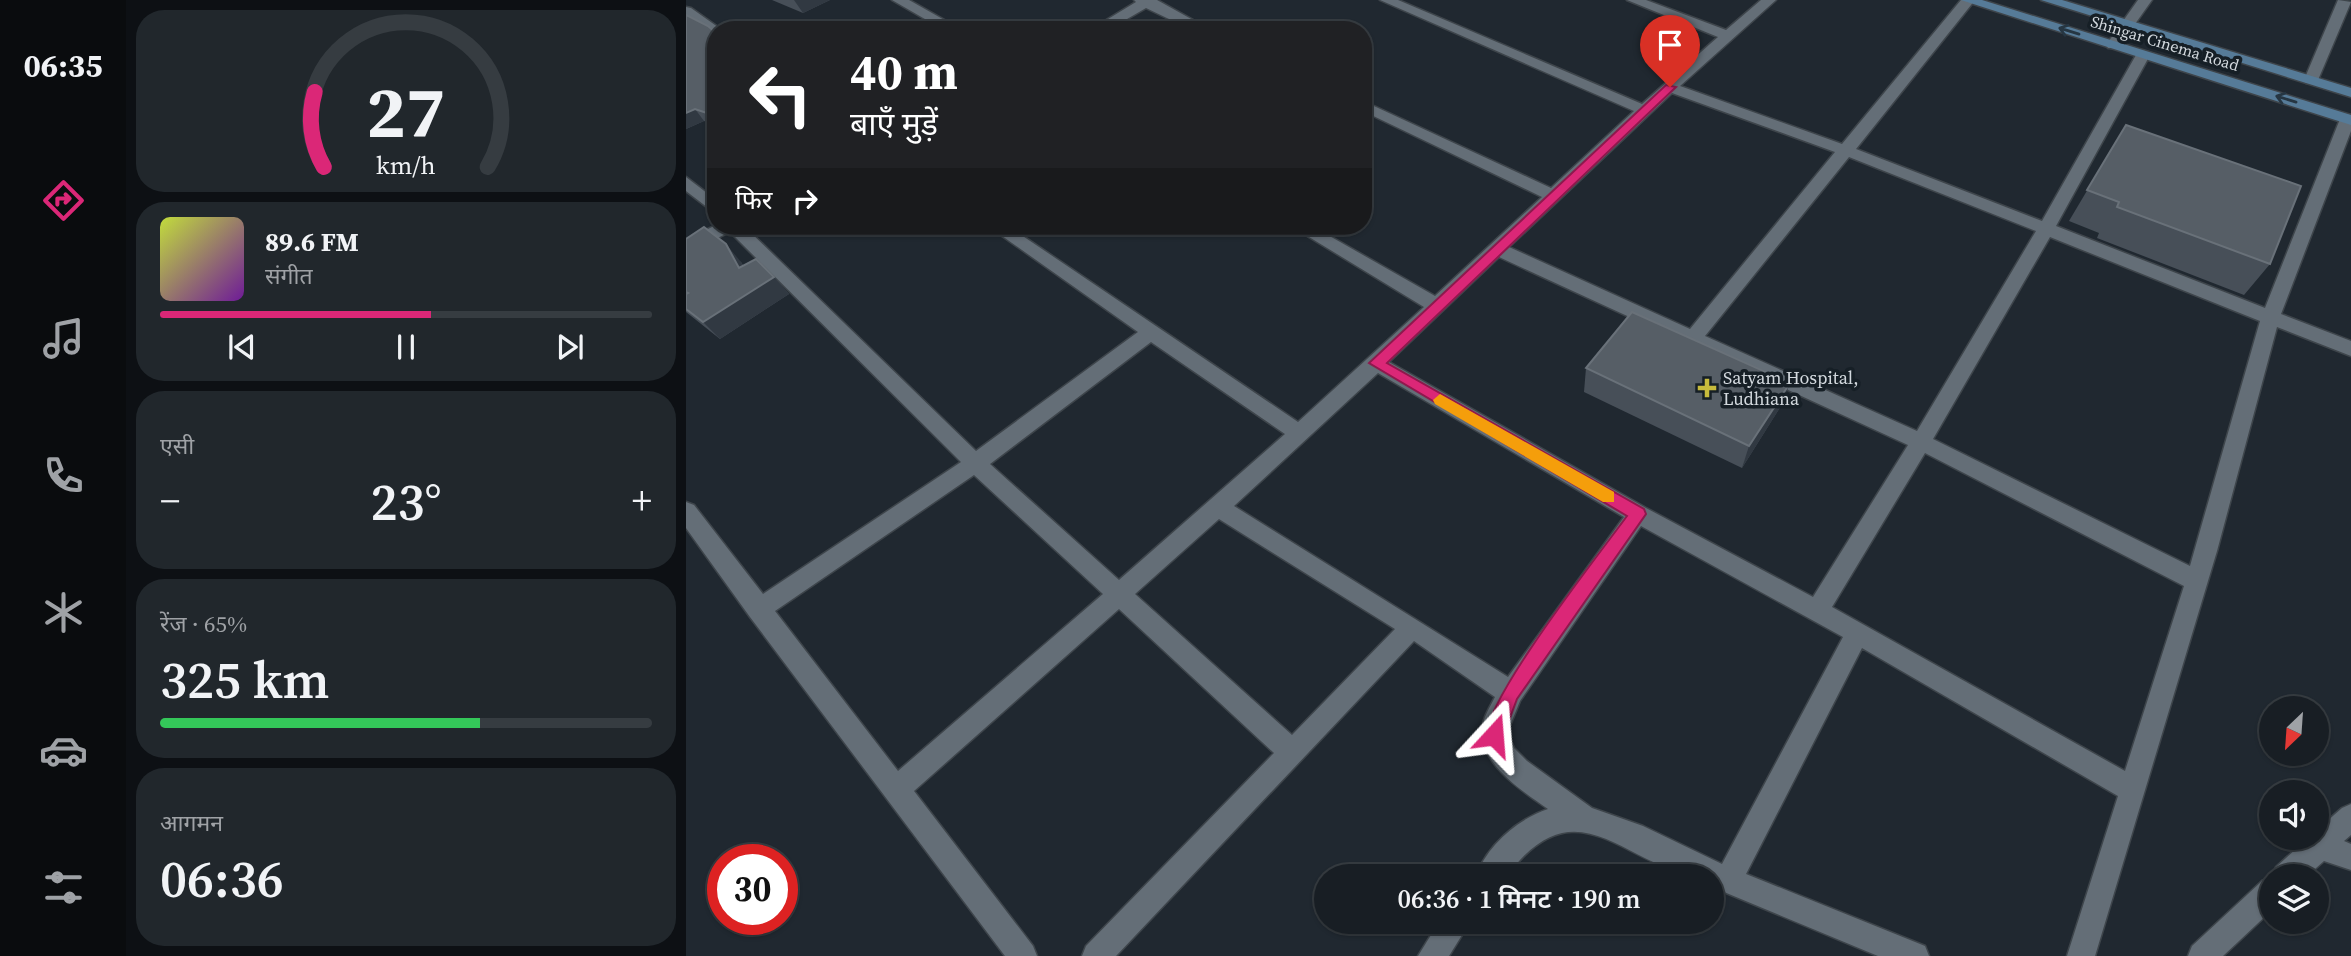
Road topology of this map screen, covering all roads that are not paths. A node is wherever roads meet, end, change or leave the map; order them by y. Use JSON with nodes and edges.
{"nodes":[{"id":1,"x":899,"y":0,"type":"edge"},
{"id":2,"x":1387,"y":0,"type":"edge"},
{"id":3,"x":1634,"y":0,"type":"edge"},
{"id":4,"x":1769,"y":0,"type":"edge"},
{"id":5,"x":1968,"y":0,"type":"edge"},
{"id":6,"x":2048,"y":0,"type":"edge"},
{"id":7,"x":2145,"y":0,"type":"edge"},
{"id":8,"x":2345,"y":0,"type":"edge"},
{"id":9,"x":1146,"y":1,"type":"edge"},
{"id":10,"x":686,"y":10,"type":"edge"},
{"id":11,"x":938,"y":21,"type":"edge"},
{"id":12,"x":1112,"y":21,"type":"edge"},
{"id":13,"x":1186,"y":21,"type":"edge"},
{"id":14,"x":2127,"y":24,"type":"junction"},
{"id":15,"x":707,"y":25,"type":"edge"},
{"id":16,"x":1728,"y":36,"type":"junction"},
{"id":17,"x":2113,"y":45,"type":"junction"},
{"id":18,"x":2143,"y":55,"type":"junction"},
{"id":19,"x":2311,"y":80,"type":"junction"},
{"id":20,"x":1670,"y":87,"type":"junction"},
{"id":21,"x":2351,"y":93,"type":"edge"},
{"id":22,"x":1372,"y":109,"type":"edge"},
{"id":23,"x":1644,"y":110,"type":"junction"},
{"id":24,"x":2349,"y":119,"type":"edge"},
{"id":25,"x":1847,"y":151,"type":"junction"},
{"id":26,"x":686,"y":183,"type":"edge"},
{"id":27,"x":1553,"y":196,"type":"junction"},
{"id":28,"x":707,"y":201,"type":"edge"},
{"id":29,"x":2047,"y":230,"type":"junction"},
{"id":30,"x":710,"y":235,"type":"edge"},
{"id":31,"x":743,"y":235,"type":"edge"},
{"id":32,"x":1009,"y":235,"type":"edge"},
{"id":33,"x":1315,"y":235,"type":"edge"},
{"id":34,"x":686,"y":247,"type":"edge"},
{"id":35,"x":1498,"y":249,"type":"junction"},
{"id":36,"x":1436,"y":305,"type":"junction"},
{"id":37,"x":2270,"y":318,"type":"junction"},
{"id":38,"x":1152,"y":332,"type":"junction"},
{"id":39,"x":1693,"y":338,"type":"junction"},
{"id":40,"x":2351,"y":349,"type":"edge"},
{"id":41,"x":1377,"y":363,"type":"junction"},
{"id":42,"x":1299,"y":433,"type":"junction"},
{"id":43,"x":1923,"y":443,"type":"junction"},
{"id":44,"x":975,"y":463,"type":"junction"},
{"id":45,"x":1218,"y":507,"type":"junction"},
{"id":46,"x":686,"y":511,"type":"edge"},
{"id":47,"x":1638,"y":514,"type":"junction"},
{"id":48,"x":2197,"y":581,"type":"junction"},
{"id":49,"x":1117,"y":596,"type":"junction"},
{"id":50,"x":758,"y":610,"type":"junction"},
{"id":51,"x":1817,"y":611,"type":"junction"},
{"id":52,"x":1412,"y":627,"type":"junction"},
{"id":53,"x":1858,"y":634,"type":"junction"},
{"id":54,"x":1511,"y":693,"type":"junction"},
{"id":55,"x":1292,"y":752,"type":"junction"},
{"id":56,"x":897,"y":789,"type":"junction"},
{"id":57,"x":2133,"y":790,"type":"junction"},
{"id":58,"x":2351,"y":817,"type":"edge"},
{"id":59,"x":1588,"y":821,"type":"junction"},
{"id":60,"x":2329,"y":837,"type":"edge"},
{"id":61,"x":2329,"y":849,"type":"edge"},
{"id":62,"x":2315,"y":850,"type":"edge"},
{"id":63,"x":2351,"y":857,"type":"edge"},
{"id":64,"x":1499,"y":864,"type":"edge"},
{"id":65,"x":2300,"y":864,"type":"edge"},
{"id":66,"x":1728,"y":880,"type":"junction"},
{"id":67,"x":2259,"y":903,"type":"edge"},
{"id":68,"x":1448,"y":934,"type":"edge"},
{"id":69,"x":1023,"y":956,"type":"edge"},
{"id":70,"x":1096,"y":956,"type":"edge"},
{"id":71,"x":1432,"y":956,"type":"edge"},
{"id":72,"x":1915,"y":956,"type":"edge"},
{"id":73,"x":2081,"y":956,"type":"edge"},
{"id":74,"x":2202,"y":956,"type":"edge"}],
"edges":[{"from":1,"to":11,"type":"street"},
{"from":2,"to":23,"type":"street"},
{"from":3,"to":16,"type":"street"},
{"from":4,"to":16,"type":"street"},
{"from":17,"to":5,"type":"street","name":"Shingar Cinema Road","one_way":true},
{"from":5,"to":25,"type":"street"},
{"from":6,"to":14,"type":"street","name":"Shingar Cinema Road"},
{"from":7,"to":14,"type":"street"},
{"from":8,"to":19,"type":"street"},
{"from":9,"to":12,"type":"street"},
{"from":9,"to":13,"type":"street"},
{"from":10,"to":15,"type":"street"},
{"from":14,"to":17,"type":"street"},
{"from":14,"to":19,"type":"street","name":"Shingar Cinema Road"},
{"from":16,"to":20,"type":"street"},
{"from":17,"to":18,"type":"street","name":"Shingar Cinema Road"},
{"from":24,"to":18,"type":"street","name":"Shingar Cinema Road","one_way":true},
{"from":18,"to":29,"type":"street"},
{"from":19,"to":21,"type":"street","name":"Shingar Cinema Road"},
{"from":20,"to":23,"type":"street"},
{"from":20,"to":25,"type":"street"},
{"from":22,"to":27,"type":"street"},
{"from":23,"to":27,"type":"street"},
{"from":24,"to":37,"type":"street"},
{"from":25,"to":29,"type":"street"},
{"from":25,"to":39,"type":"street"},
{"from":26,"to":28,"type":"street"},
{"from":27,"to":35,"type":"street"},
{"from":29,"to":37,"type":"street"},
{"from":29,"to":43,"type":"street"},
{"from":30,"to":34,"type":"street"},
{"from":31,"to":44,"type":"street"},
{"from":32,"to":38,"type":"street"},
{"from":33,"to":36,"type":"street"},
{"from":35,"to":36,"type":"street"},
{"from":35,"to":39,"type":"street"},
{"from":36,"to":41,"type":"street"},
{"from":37,"to":40,"type":"street"},
{"from":37,"to":48,"type":"street"},
{"from":38,"to":42,"type":"street"},
{"from":38,"to":44,"type":"street"},
{"from":39,"to":43,"type":"street"},
{"from":41,"to":42,"type":"street"},
{"from":41,"to":47,"type":"street"},
{"from":42,"to":45,"type":"street"},
{"from":43,"to":48,"type":"street"},
{"from":43,"to":51,"type":"street"},
{"from":44,"to":49,"type":"street"},
{"from":44,"to":50,"type":"street"},
{"from":45,"to":49,"type":"street"},
{"from":45,"to":52,"type":"street"},
{"from":46,"to":50,"type":"street"},
{"from":47,"to":51,"type":"street"},
{"from":47,"to":54,"type":"street"},
{"from":48,"to":57,"type":"street"},
{"from":49,"to":55,"type":"street"},
{"from":49,"to":56,"type":"street"},
{"from":50,"to":56,"type":"street"},
{"from":51,"to":53,"type":"street"},
{"from":52,"to":54,"type":"street"},
{"from":52,"to":55,"type":"street"},
{"from":53,"to":57,"type":"street"},
{"from":53,"to":66,"type":"street"},
{"from":54,"to":59,"type":"street"},
{"from":55,"to":70,"type":"street"},
{"from":56,"to":69,"type":"street"},
{"from":57,"to":73,"type":"street"},
{"from":58,"to":60,"type":"street"},
{"from":59,"to":64,"type":"street"},
{"from":59,"to":66,"type":"street"},
{"from":61,"to":63,"type":"street"},
{"from":62,"to":65,"type":"street"},
{"from":66,"to":72,"type":"street"},
{"from":67,"to":74,"type":"street"},
{"from":68,"to":71,"type":"street"}]}
